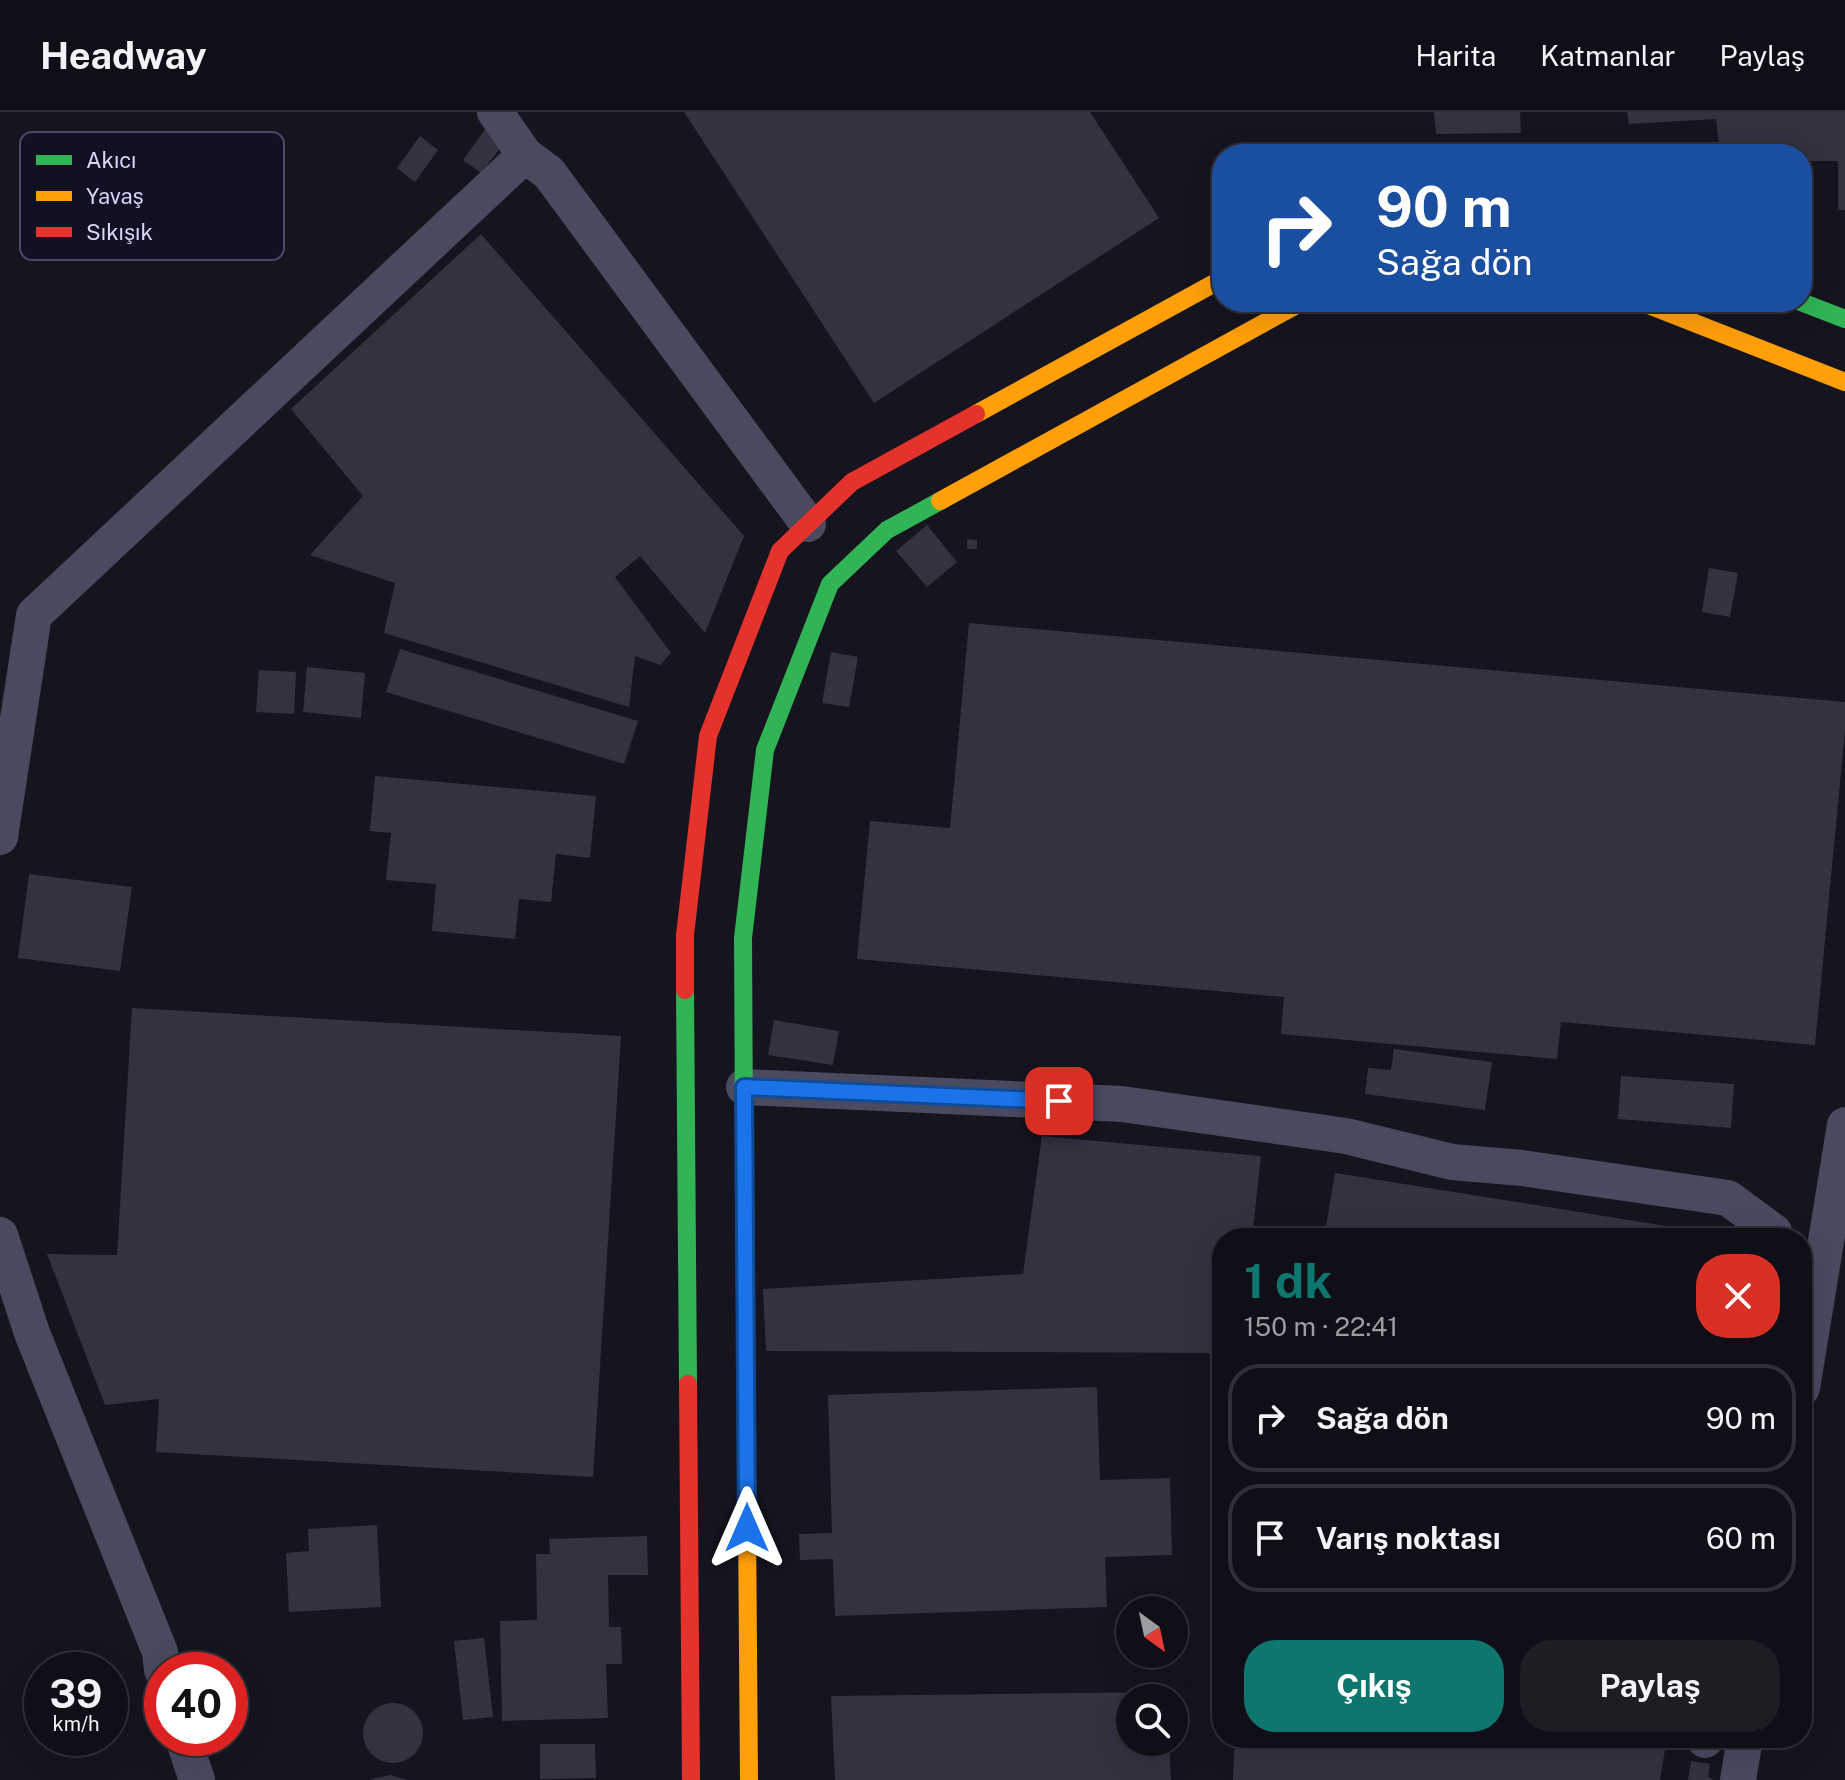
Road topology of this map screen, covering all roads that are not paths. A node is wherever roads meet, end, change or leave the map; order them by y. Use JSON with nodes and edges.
{"nodes":[{"id":1,"x":495,"y":112,"type":"edge"},
{"id":2,"x":525,"y":155,"type":"junction"},
{"id":3,"x":1212,"y":284,"type":"edge"},
{"id":4,"x":1812,"y":306,"type":"edge"},
{"id":5,"x":1284,"y":312,"type":"edge"},
{"id":6,"x":1666,"y":312,"type":"edge"},
{"id":7,"x":1845,"y":319,"type":"edge"},
{"id":8,"x":1845,"y":382,"type":"edge"},
{"id":9,"x":808,"y":524,"type":"junction"},
{"id":10,"x":0,"y":837,"type":"edge"},
{"id":11,"x":744,"y":1087,"type":"junction"},
{"id":12,"x":1845,"y":1125,"type":"edge"},
{"id":13,"x":1769,"y":1228,"type":"edge"},
{"id":14,"x":0,"y":1235,"type":"edge"},
{"id":15,"x":1812,"y":1327,"type":"edge"},
{"id":16,"x":160,"y":1652,"type":"edge"},
{"id":17,"x":1743,"y":1748,"type":"edge"},
{"id":18,"x":189,"y":1756,"type":"edge"},
{"id":19,"x":197,"y":1780,"type":"edge"},
{"id":20,"x":691,"y":1780,"type":"edge"},
{"id":21,"x":749,"y":1780,"type":"edge"},
{"id":22,"x":1738,"y":1780,"type":"edge"}],
"edges":[{"from":1,"to":2,"type":"street"},
{"from":2,"to":9,"type":"street"},
{"from":2,"to":10,"type":"street"},
{"from":3,"to":9,"type":"street"},
{"from":4,"to":7,"type":"street"},
{"from":5,"to":11,"type":"street"},
{"from":6,"to":8,"type":"street"},
{"from":9,"to":20,"type":"street"},
{"from":11,"to":13,"type":"street"},
{"from":11,"to":21,"type":"street"},
{"from":12,"to":15,"type":"street"},
{"from":14,"to":16,"type":"street"},
{"from":17,"to":22,"type":"street"},
{"from":18,"to":19,"type":"street"}]}
